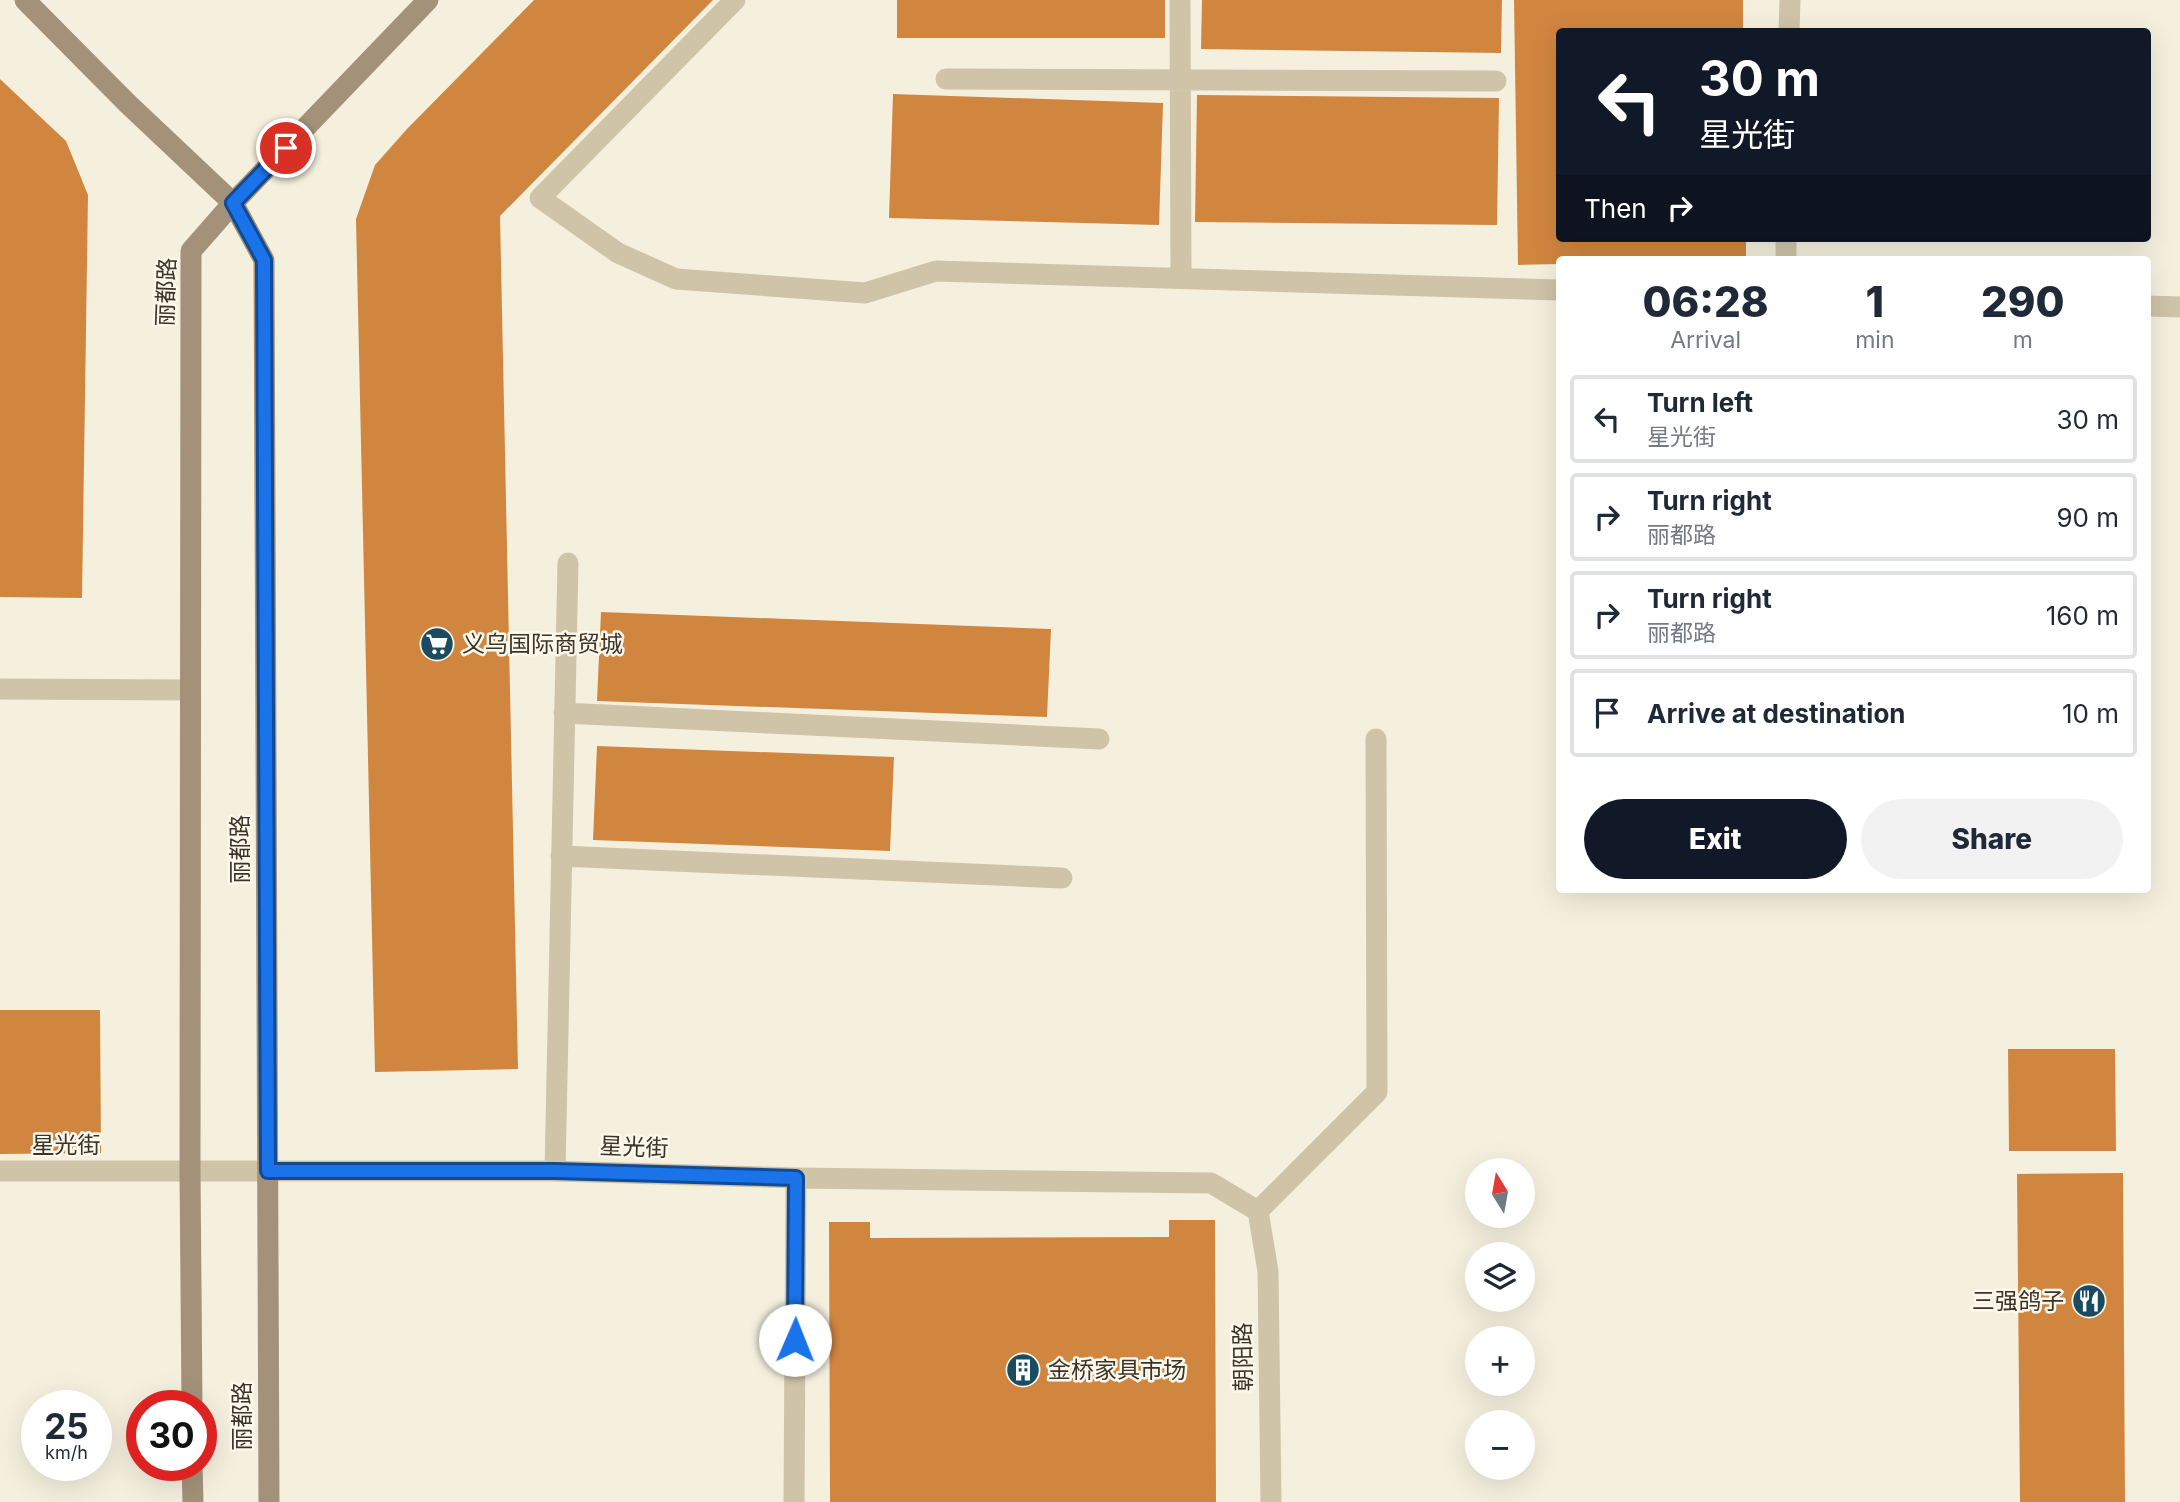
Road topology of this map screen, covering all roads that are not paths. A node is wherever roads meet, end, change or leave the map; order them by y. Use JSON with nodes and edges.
{"nodes":[{"id":1,"x":25,"y":0,"type":"edge"},
{"id":2,"x":428,"y":0,"type":"edge"},
{"id":3,"x":735,"y":0,"type":"edge"},
{"id":4,"x":1180,"y":0,"type":"edge"},
{"id":5,"x":1790,"y":0,"type":"edge"},
{"id":6,"x":1789,"y":28,"type":"edge"},
{"id":7,"x":946,"y":79,"type":"dead end"},
{"id":8,"x":1180,"y":80,"type":"junction"},
{"id":9,"x":1496,"y":81,"type":"dead end"},
{"id":10,"x":233,"y":203,"type":"junction"},
{"id":11,"x":1181,"y":278,"type":"junction"},
{"id":12,"x":1556,"y":290,"type":"edge"},
{"id":13,"x":2151,"y":306,"type":"edge"},
{"id":14,"x":2180,"y":307,"type":"edge"},
{"id":15,"x":568,"y":563,"type":"dead end"},
{"id":16,"x":0,"y":689,"type":"edge"},
{"id":17,"x":190,"y":690,"type":"junction"},
{"id":18,"x":564,"y":713,"type":"junction"},
{"id":19,"x":1099,"y":739,"type":"dead end"},
{"id":20,"x":1376,"y":739,"type":"dead end"},
{"id":21,"x":561,"y":856,"type":"junction"},
{"id":22,"x":1062,"y":878,"type":"dead end"},
{"id":23,"x":0,"y":1171,"type":"edge"},
{"id":24,"x":190,"y":1171,"type":"junction"},
{"id":25,"x":268,"y":1171,"type":"junction"},
{"id":26,"x":555,"y":1171,"type":"junction"},
{"id":27,"x":796,"y":1178,"type":"junction"},
{"id":28,"x":1258,"y":1211,"type":"junction"},
{"id":29,"x":192,"y":1390,"type":"edge"},
{"id":30,"x":192,"y":1481,"type":"edge"},
{"id":31,"x":193,"y":1502,"type":"edge"},
{"id":32,"x":269,"y":1502,"type":"edge"},
{"id":33,"x":794,"y":1502,"type":"edge"},
{"id":34,"x":1271,"y":1502,"type":"edge"}],
"edges":[{"from":1,"to":10,"type":"street","name":"丽都路"},
{"from":2,"to":10,"type":"street","name":"丽都路"},
{"from":3,"to":11,"type":"street"},
{"from":4,"to":8,"type":"street"},
{"from":5,"to":6,"type":"street"},
{"from":7,"to":8,"type":"street"},
{"from":8,"to":9,"type":"street"},
{"from":8,"to":11,"type":"street"},
{"from":10,"to":17,"type":"street","name":"丽都路"},
{"from":10,"to":25,"type":"street","name":"丽都路"},
{"from":11,"to":12,"type":"street"},
{"from":13,"to":14,"type":"street"},
{"from":15,"to":18,"type":"street"},
{"from":16,"to":17,"type":"street"},
{"from":17,"to":24,"type":"street","name":"丽都路"},
{"from":18,"to":19,"type":"street"},
{"from":18,"to":21,"type":"street"},
{"from":20,"to":28,"type":"street"},
{"from":21,"to":22,"type":"street"},
{"from":21,"to":26,"type":"street"},
{"from":23,"to":24,"type":"street","name":"星光街"},
{"from":24,"to":25,"type":"street","name":"星光街"},
{"from":24,"to":29,"type":"street","name":"丽都路"},
{"from":25,"to":26,"type":"street","name":"星光街"},
{"from":25,"to":32,"type":"street","name":"丽都路"},
{"from":26,"to":27,"type":"street","name":"星光街"},
{"from":27,"to":28,"type":"street","name":"星光街"},
{"from":27,"to":33,"type":"street"},
{"from":28,"to":34,"type":"street","name":"朝阳路"},
{"from":30,"to":31,"type":"street"}]}
